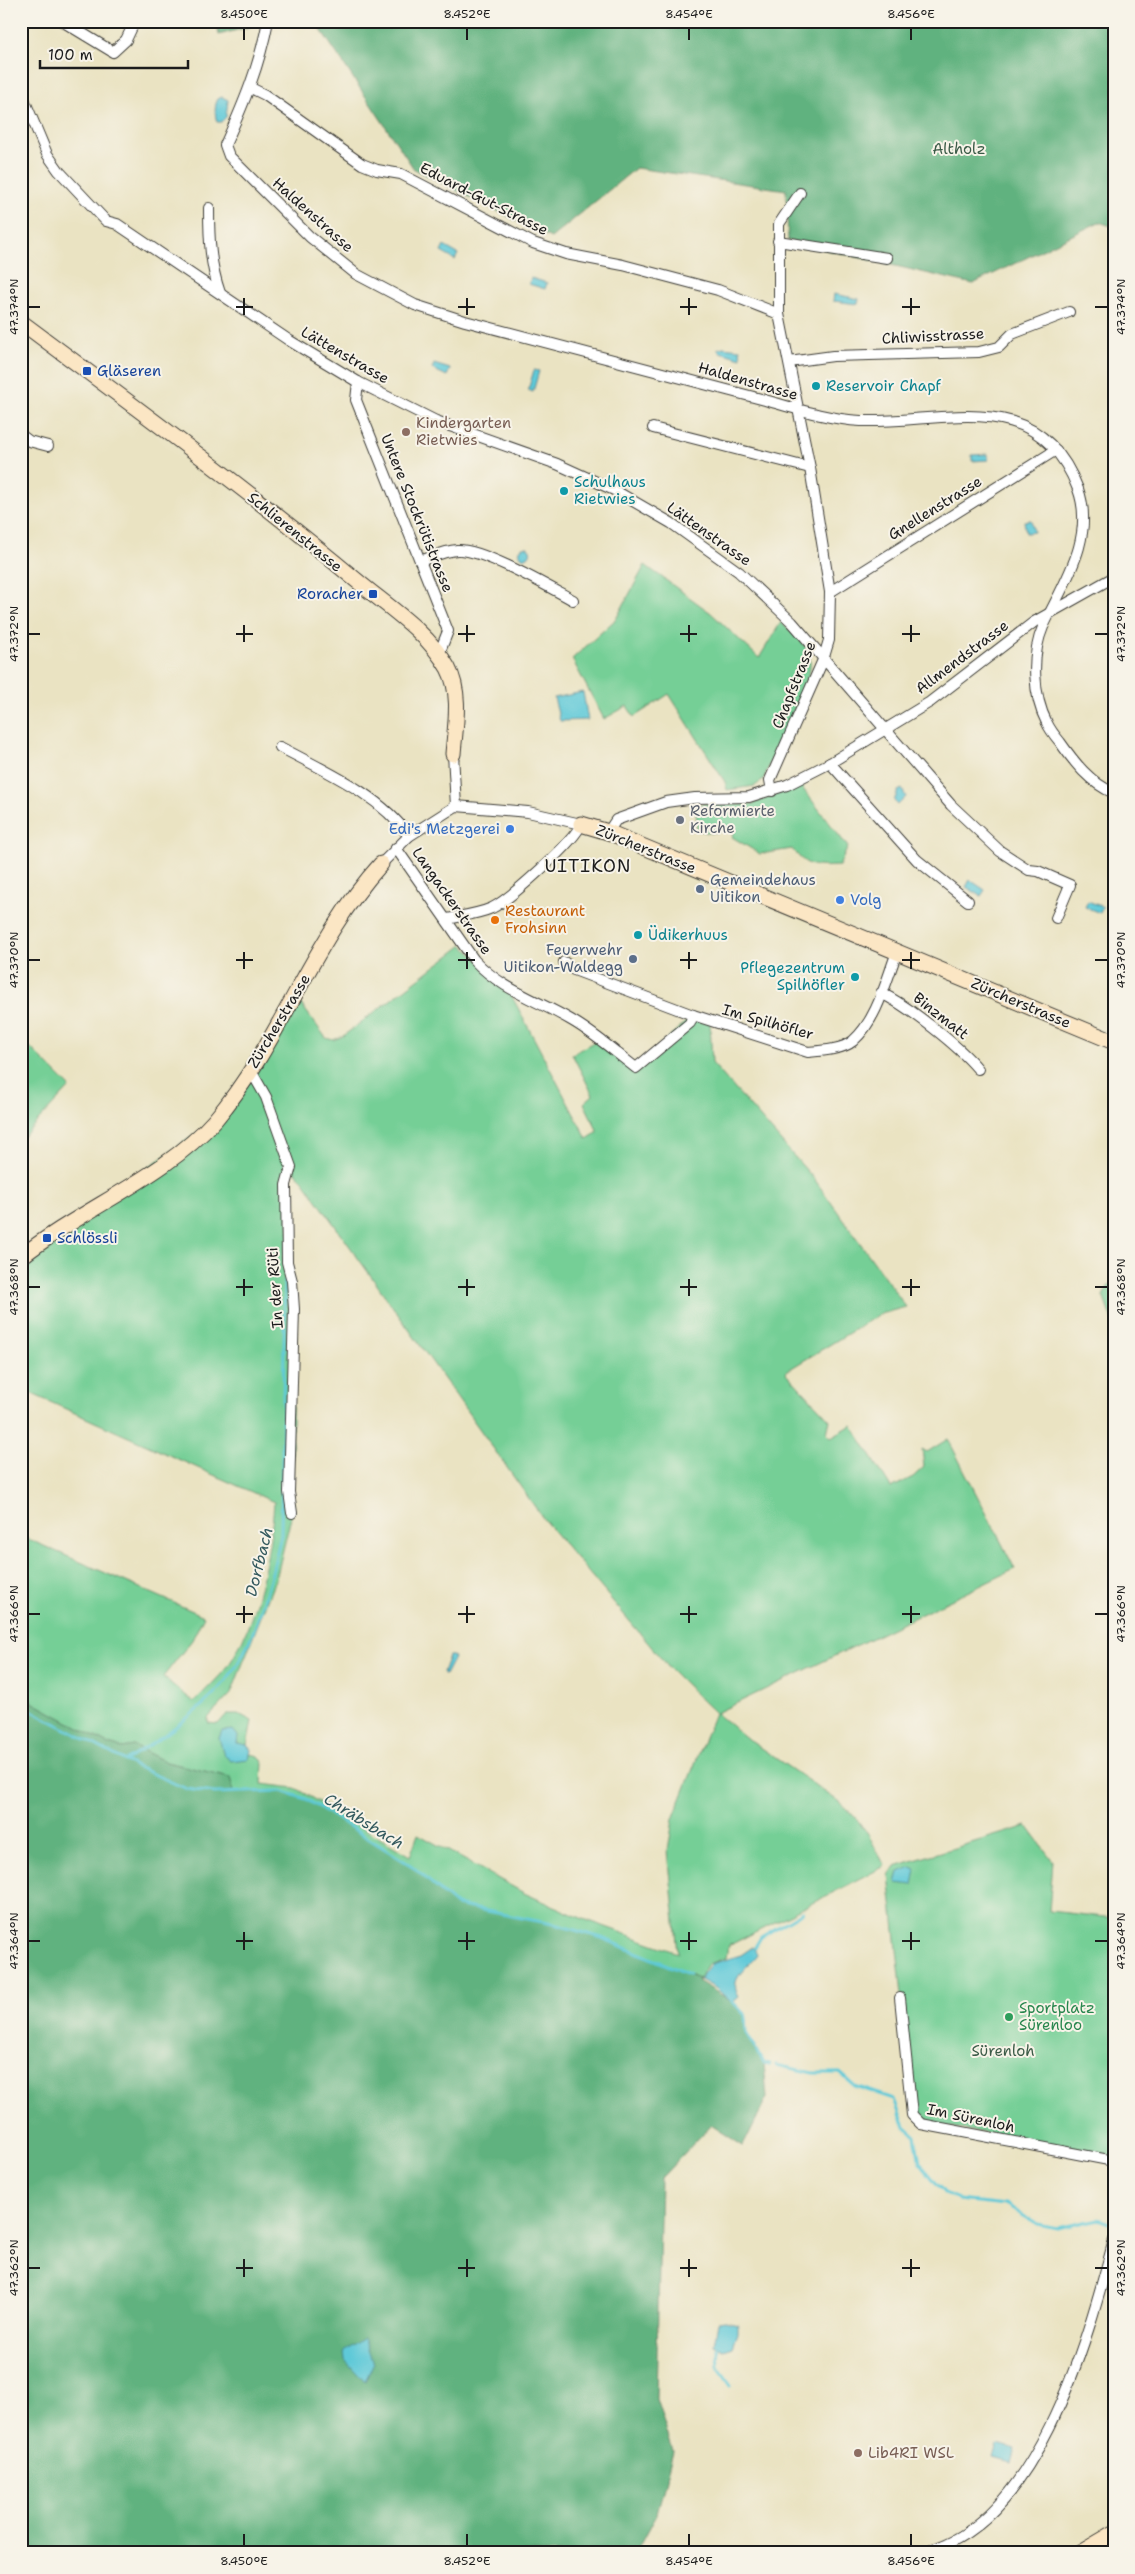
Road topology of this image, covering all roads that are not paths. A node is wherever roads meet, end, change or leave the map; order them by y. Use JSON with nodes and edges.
{"nodes":[{"id":1,"x":62,"y":21,"type":"edge"},
{"id":2,"x":135,"y":21,"type":"edge"},
{"id":3,"x":268,"y":21,"type":"edge"},
{"id":4,"x":251,"y":88,"type":"junction"},
{"id":5,"x":21,"y":92,"type":"edge"},
{"id":6,"x":800,"y":193,"type":"dead end"},
{"id":7,"x":210,"y":208,"type":"dead end"},
{"id":8,"x":778,"y":241,"type":"junction"},
{"id":9,"x":887,"y":258,"type":"dead end"},
{"id":10,"x":220,"y":293,"type":"junction"},
{"id":11,"x":1069,"y":312,"type":"dead end"},
{"id":12,"x":779,"y":314,"type":"junction"},
{"id":13,"x":21,"y":322,"type":"edge"},
{"id":14,"x":789,"y":362,"type":"junction"},
{"id":15,"x":358,"y":382,"type":"junction"},
{"id":16,"x":799,"y":410,"type":"junction"},
{"id":17,"x":653,"y":428,"type":"dead end"},
{"id":18,"x":21,"y":434,"type":"edge"},
{"id":19,"x":48,"y":446,"type":"dead end"},
{"id":20,"x":1056,"y":450,"type":"junction"},
{"id":21,"x":810,"y":468,"type":"junction"},
{"id":22,"x":420,"y":561,"type":"junction"},
{"id":23,"x":1114,"y":577,"type":"edge"},
{"id":24,"x":830,"y":592,"type":"junction"},
{"id":25,"x":573,"y":600,"type":"dead end"},
{"id":26,"x":1053,"y":610,"type":"junction"},
{"id":27,"x":439,"y":654,"type":"junction"},
{"id":28,"x":824,"y":660,"type":"junction"},
{"id":29,"x":884,"y":729,"type":"junction"},
{"id":30,"x":280,"y":748,"type":"dead end"},
{"id":31,"x":453,"y":754,"type":"joint"},
{"id":32,"x":830,"y":763,"type":"junction"},
{"id":33,"x":772,"y":791,"type":"junction"},
{"id":34,"x":1114,"y":793,"type":"edge"},
{"id":35,"x":456,"y":806,"type":"junction"},
{"id":36,"x":582,"y":824,"type":"junction"},
{"id":37,"x":608,"y":832,"type":"junction"},
{"id":38,"x":409,"y":836,"type":"junction"},
{"id":39,"x":396,"y":848,"type":"junction"},
{"id":40,"x":381,"y":864,"type":"joint"},
{"id":41,"x":968,"y":902,"type":"dead end"},
{"id":42,"x":1056,"y":918,"type":"dead end"},
{"id":43,"x":447,"y":919,"type":"junction"},
{"id":44,"x":897,"y":952,"type":"junction"},
{"id":45,"x":564,"y":962,"type":"dead end"},
{"id":46,"x":882,"y":993,"type":"junction"},
{"id":47,"x":694,"y":1015,"type":"junction"},
{"id":48,"x":1114,"y":1042,"type":"edge"},
{"id":49,"x":978,"y":1069,"type":"dead end"},
{"id":50,"x":248,"y":1073,"type":"junction"},
{"id":51,"x":21,"y":1257,"type":"edge"},
{"id":52,"x":292,"y":1513,"type":"dead end"},
{"id":53,"x":900,"y":1998,"type":"dead end"},
{"id":54,"x":1114,"y":2161,"type":"edge"},
{"id":55,"x":1114,"y":2240,"type":"edge"},
{"id":56,"x":1114,"y":2533,"type":"edge"},
{"id":57,"x":915,"y":2553,"type":"edge"},
{"id":58,"x":1080,"y":2553,"type":"edge"}],
"edges":[{"from":1,"to":2,"type":"street"},
{"from":3,"to":4,"type":"street"},
{"from":4,"to":12,"type":"street","name":"Eduard-Gut-Strasse"},
{"from":4,"to":16,"type":"street","name":"Haldenstrasse"},
{"from":5,"to":10,"type":"street","name":"Lättenstrasse"},
{"from":6,"to":8,"type":"street","name":"Chapfstrasse"},
{"from":7,"to":10,"type":"street"},
{"from":8,"to":9,"type":"street"},
{"from":8,"to":12,"type":"street","name":"Chapfstrasse"},
{"from":10,"to":15,"type":"street","name":"Lättenstrasse"},
{"from":11,"to":14,"type":"street","name":"Chliwisstrasse"},
{"from":12,"to":14,"type":"street","name":"Chapfstrasse"},
{"from":13,"to":27,"type":"street","name":"Schlierenstrasse"},
{"from":14,"to":16,"type":"street","name":"Chapfstrasse"},
{"from":15,"to":22,"type":"street","name":"Untere Stockrütistrasse"},
{"from":15,"to":28,"type":"street","name":"Lättenstrasse"},
{"from":16,"to":20,"type":"street","name":"Haldenstrasse"},
{"from":16,"to":21,"type":"street","name":"Chapfstrasse"},
{"from":17,"to":21,"type":"street"},
{"from":18,"to":19,"type":"street"},
{"from":20,"to":24,"type":"street","name":"Gnellenstrasse"},
{"from":20,"to":26,"type":"street","name":"Haldenstrasse"},
{"from":21,"to":24,"type":"street","name":"Chapfstrasse"},
{"from":22,"to":25,"type":"street"},
{"from":22,"to":27,"type":"street","name":"Untere Stockrütistrasse"},
{"from":23,"to":26,"type":"street","name":"Allmendstrasse"},
{"from":24,"to":28,"type":"street","name":"Chapfstrasse"},
{"from":26,"to":29,"type":"street","name":"Allmendstrasse"},
{"from":26,"to":34,"type":"street","name":"Haldenstrasse"},
{"from":27,"to":31,"type":"street","name":"Schlierenstrasse"},
{"from":28,"to":29,"type":"street","name":"Lättenstrasse"},
{"from":28,"to":33,"type":"street","name":"Chapfstrasse"},
{"from":29,"to":32,"type":"street","name":"Allmendstrasse"},
{"from":29,"to":42,"type":"street","name":"Lättenstrasse"},
{"from":30,"to":38,"type":"street"},
{"from":31,"to":35,"type":"street","name":"Schlierenstrasse"},
{"from":32,"to":33,"type":"street","name":"Allmendstrasse"},
{"from":32,"to":41,"type":"street"},
{"from":33,"to":37,"type":"street","name":"Allmendstrasse"},
{"from":35,"to":36,"type":"street","name":"Zürcherstrasse"},
{"from":35,"to":38,"type":"street","name":"Zürcherstrasse"},
{"from":36,"to":37,"type":"street","name":"Zürcherstrasse"},
{"from":36,"to":43,"type":"street"},
{"from":37,"to":44,"type":"street","name":"Zürcherstrasse"},
{"from":38,"to":39,"type":"street","name":"Zürcherstrasse"},
{"from":39,"to":40,"type":"street","name":"Zürcherstrasse"},
{"from":39,"to":43,"type":"street","name":"Langackerstrasse"},
{"from":40,"to":50,"type":"street","name":"Zürcherstrasse"},
{"from":43,"to":47,"type":"street","name":"Langackerstrasse"},
{"from":44,"to":46,"type":"street","name":"Im Spilhöfler"},
{"from":44,"to":48,"type":"street","name":"Zürcherstrasse"},
{"from":45,"to":47,"type":"street","name":"Im Spilhöfler"},
{"from":46,"to":47,"type":"street","name":"Im Spilhöfler"},
{"from":46,"to":49,"type":"street","name":"Binzmatt"},
{"from":50,"to":51,"type":"street","name":"Zürcherstrasse"},
{"from":50,"to":52,"type":"street","name":"In der Rüti"},
{"from":53,"to":54,"type":"street","name":"Im Sürenloh"},
{"from":55,"to":57,"type":"street"},
{"from":56,"to":58,"type":"street"}]}
